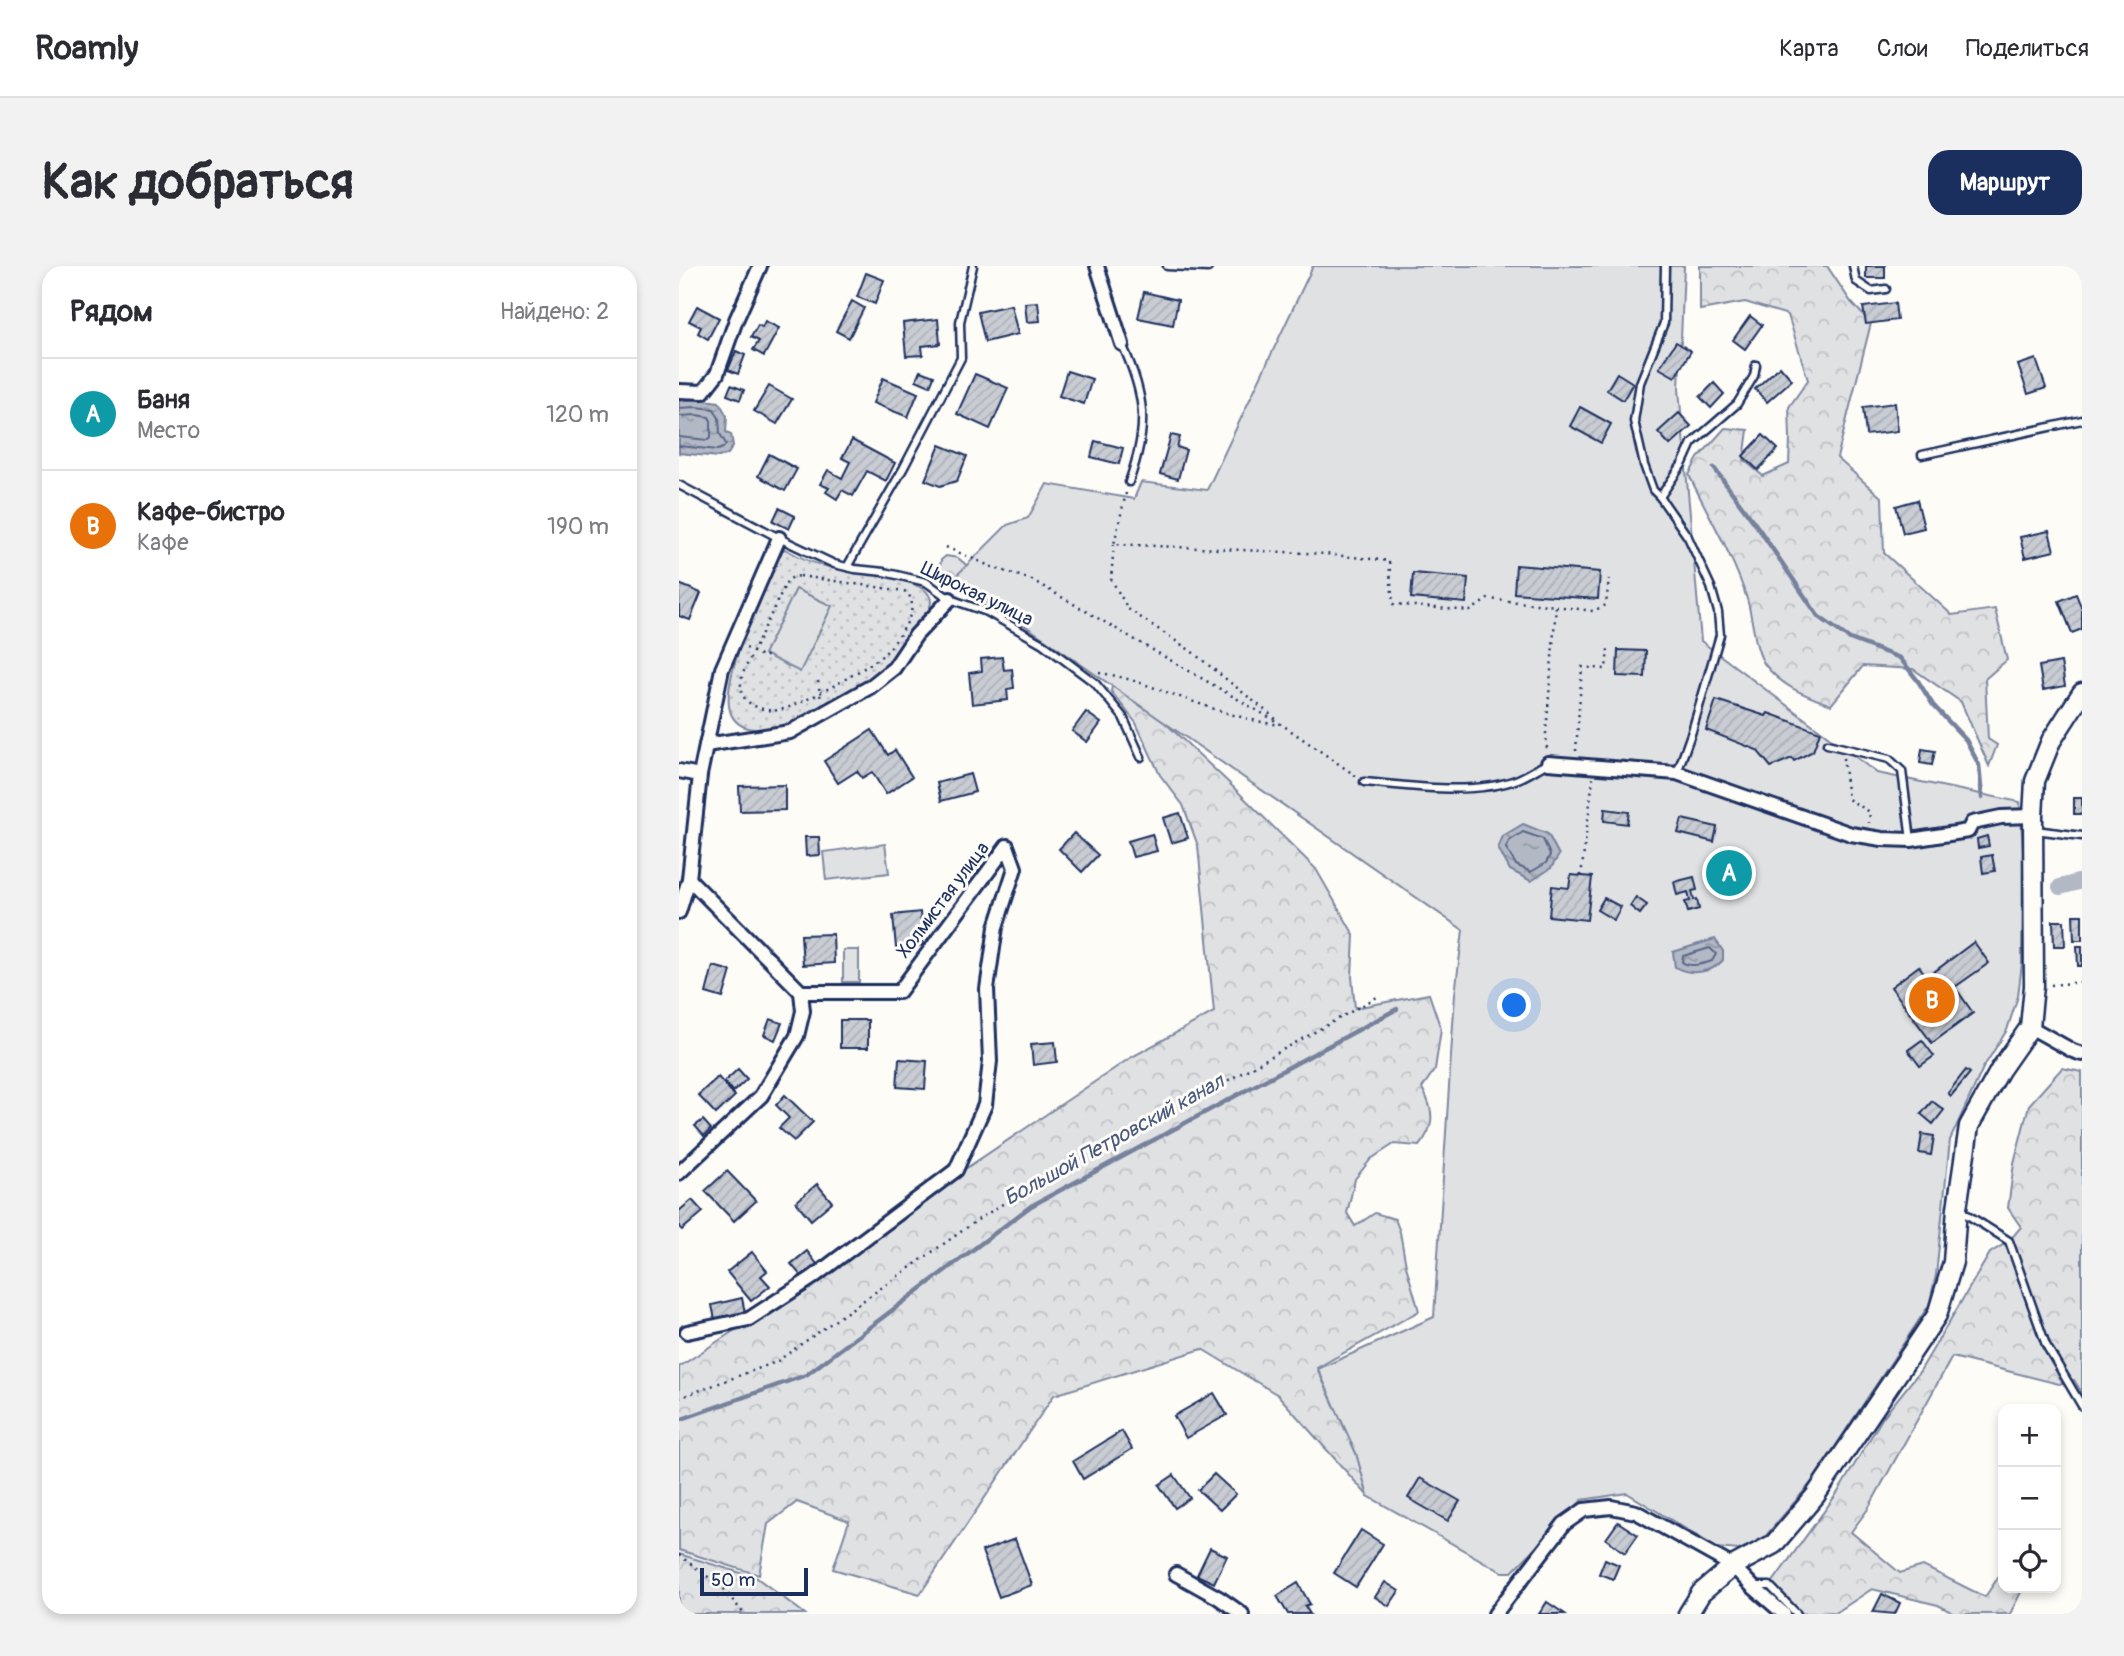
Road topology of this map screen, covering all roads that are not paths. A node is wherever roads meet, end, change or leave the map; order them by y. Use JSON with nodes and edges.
{"nodes":[{"id":1,"x":760,"y":266,"type":"edge"},
{"id":2,"x":973,"y":266,"type":"edge"},
{"id":3,"x":1097,"y":266,"type":"edge"},
{"id":4,"x":1167,"y":266,"type":"edge"},
{"id":5,"x":1665,"y":266,"type":"edge"},
{"id":6,"x":1853,"y":266,"type":"edge"},
{"id":7,"x":1207,"y":268,"type":"dead end"},
{"id":8,"x":1886,"y":289,"type":"dead end"},
{"id":9,"x":1122,"y":344,"type":"joint"},
{"id":10,"x":1756,"y":365,"type":"dead end"},
{"id":11,"x":679,"y":391,"type":"edge"},
{"id":12,"x":2082,"y":420,"type":"edge"},
{"id":13,"x":1922,"y":455,"type":"dead end"},
{"id":14,"x":1129,"y":482,"type":"road end"},
{"id":15,"x":679,"y":485,"type":"edge"},
{"id":16,"x":1660,"y":497,"type":"junction"},
{"id":17,"x":779,"y":538,"type":"junction"},
{"id":18,"x":847,"y":567,"type":"junction"},
{"id":19,"x":950,"y":599,"type":"junction"},
{"id":20,"x":2082,"y":693,"type":"edge"},
{"id":21,"x":1827,"y":744,"type":"dead end"},
{"id":22,"x":706,"y":745,"type":"junction"},
{"id":23,"x":1141,"y":757,"type":"dead end"},
{"id":24,"x":1548,"y":763,"type":"joint"},
{"id":25,"x":679,"y":771,"type":"edge"},
{"id":26,"x":1677,"y":773,"type":"junction"},
{"id":27,"x":700,"y":775,"type":"junction"},
{"id":28,"x":1364,"y":782,"type":"road end"},
{"id":29,"x":2033,"y":823,"type":"junction"},
{"id":30,"x":2082,"y":836,"type":"edge"},
{"id":31,"x":1911,"y":840,"type":"junction"},
{"id":32,"x":689,"y":880,"type":"junction"},
{"id":33,"x":679,"y":912,"type":"edge"},
{"id":34,"x":801,"y":992,"type":"junction"},
{"id":35,"x":2030,"y":1027,"type":"junction"},
{"id":36,"x":2082,"y":1054,"type":"edge"},
{"id":37,"x":679,"y":1173,"type":"edge"},
{"id":38,"x":1957,"y":1208,"type":"junction"},
{"id":39,"x":687,"y":1332,"type":"dead end"},
{"id":40,"x":2082,"y":1406,"type":"edge"},
{"id":41,"x":1733,"y":1566,"type":"junction"},
{"id":42,"x":1176,"y":1574,"type":"dead end"},
{"id":43,"x":1752,"y":1586,"type":"junction"},
{"id":44,"x":1243,"y":1614,"type":"edge"},
{"id":45,"x":1495,"y":1614,"type":"edge"},
{"id":46,"x":1688,"y":1614,"type":"edge"},
{"id":47,"x":1784,"y":1614,"type":"edge"},
{"id":48,"x":1797,"y":1614,"type":"edge"}],
"edges":[{"from":1,"to":11,"type":"street"},
{"from":2,"to":18,"type":"lane"},
{"from":3,"to":9,"type":"street"},
{"from":4,"to":7,"type":"lane"},
{"from":5,"to":16,"type":"lane"},
{"from":6,"to":8,"type":"lane"},
{"from":9,"to":14,"type":"lane"},
{"from":10,"to":16,"type":"lane"},
{"from":12,"to":13,"type":"lane"},
{"from":15,"to":17,"type":"lane","name":"Широкая улица"},
{"from":16,"to":26,"type":"lane"},
{"from":17,"to":18,"type":"lane","name":"Широкая улица"},
{"from":17,"to":22,"type":"street"},
{"from":18,"to":19,"type":"lane","name":"Широкая улица"},
{"from":19,"to":22,"type":"street"},
{"from":19,"to":23,"type":"lane","name":"Широкая улица"},
{"from":20,"to":29,"type":"street"},
{"from":21,"to":31,"type":"lane"},
{"from":22,"to":27,"type":"street"},
{"from":24,"to":26,"type":"street"},
{"from":24,"to":28,"type":"lane"},
{"from":25,"to":27,"type":"street"},
{"from":26,"to":31,"type":"street"},
{"from":27,"to":32,"type":"street"},
{"from":29,"to":30,"type":"lane"},
{"from":29,"to":31,"type":"street"},
{"from":29,"to":35,"type":"street"},
{"from":32,"to":33,"type":"street"},
{"from":32,"to":34,"type":"street"},
{"from":34,"to":37,"type":"street"},
{"from":34,"to":39,"type":"street","name":"Холмистая улица"},
{"from":35,"to":36,"type":"street"},
{"from":35,"to":38,"type":"street"},
{"from":38,"to":40,"type":"lane"},
{"from":38,"to":41,"type":"street"},
{"from":41,"to":43,"type":"street"},
{"from":41,"to":45,"type":"street"},
{"from":41,"to":46,"type":"street"},
{"from":42,"to":44,"type":"street"},
{"from":43,"to":47,"type":"street"},
{"from":43,"to":48,"type":"lane"}]}
